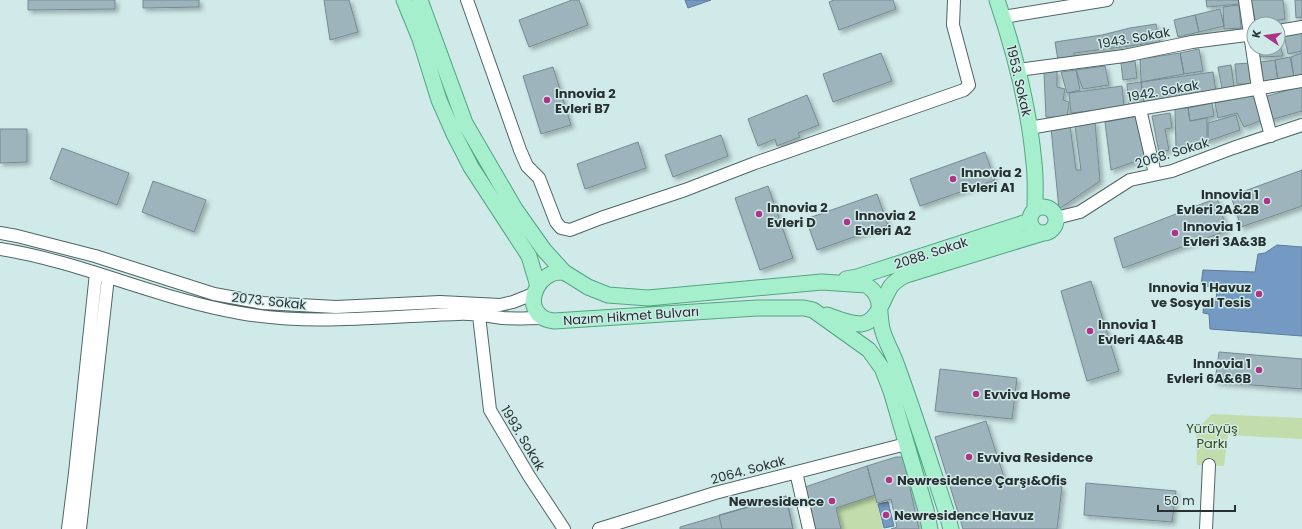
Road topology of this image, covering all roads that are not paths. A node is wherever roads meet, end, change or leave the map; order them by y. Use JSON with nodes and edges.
{"nodes":[{"id":1,"x":404,"y":0,"type":"edge"},
{"id":2,"x":420,"y":0,"type":"edge"},
{"id":3,"x":467,"y":0,"type":"edge"},
{"id":4,"x":954,"y":0,"type":"edge"},
{"id":5,"x":996,"y":0,"type":"edge"},
{"id":6,"x":1107,"y":0,"type":"edge"},
{"id":7,"x":1245,"y":0,"type":"edge"},
{"id":8,"x":1248,"y":16,"type":"edge"},
{"id":9,"x":1003,"y":17,"type":"junction"},
{"id":10,"x":1302,"y":27,"type":"edge"},
{"id":11,"x":1286,"y":30,"type":"edge"},
{"id":12,"x":1246,"y":35,"type":"edge"},
{"id":13,"x":1254,"y":56,"type":"edge"},
{"id":14,"x":1018,"y":70,"type":"junction"},
{"id":15,"x":1302,"y":81,"type":"edge"},
{"id":16,"x":1258,"y":88,"type":"junction"},
{"id":17,"x":1140,"y":109,"type":"junction"},
{"id":18,"x":1302,"y":125,"type":"edge"},
{"id":19,"x":1029,"y":128,"type":"junction"},
{"id":20,"x":1272,"y":136,"type":"junction"},
{"id":21,"x":1155,"y":174,"type":"junction"},
{"id":22,"x":1043,"y":214,"type":"junction"},
{"id":23,"x":0,"y":233,"type":"edge"},
{"id":24,"x":0,"y":249,"type":"edge"},
{"id":25,"x":564,"y":272,"type":"junction"},
{"id":26,"x":96,"y":273,"type":"junction"},
{"id":27,"x":108,"y":277,"type":"junction"},
{"id":28,"x":831,"y":282,"type":"junction"},
{"id":29,"x":535,"y":290,"type":"junction"},
{"id":30,"x":880,"y":308,"type":"junction"},
{"id":31,"x":479,"y":309,"type":"junction"},
{"id":32,"x":813,"y":310,"type":"junction"},
{"id":33,"x":542,"y":318,"type":"junction"},
{"id":34,"x":906,"y":444,"type":"junction"},
{"id":35,"x":1209,"y":465,"type":"dead end"},
{"id":36,"x":796,"y":472,"type":"junction"},
{"id":37,"x":68,"y":529,"type":"edge"},
{"id":38,"x":80,"y":529,"type":"edge"},
{"id":39,"x":564,"y":529,"type":"edge"},
{"id":40,"x":599,"y":529,"type":"edge"},
{"id":41,"x":809,"y":529,"type":"edge"},
{"id":42,"x":930,"y":529,"type":"edge"},
{"id":43,"x":951,"y":529,"type":"edge"},
{"id":44,"x":1206,"y":529,"type":"edge"}],
"edges":[{"from":1,"to":29,"type":"main road"},
{"from":2,"to":25,"type":"main road","name":"Nazım Hikmet Bulvarı"},
{"from":3,"to":4,"type":"street"},
{"from":5,"to":9,"type":"main road","name":"1953. Sokak"},
{"from":6,"to":9,"type":"street"},
{"from":7,"to":8,"type":"street"},
{"from":9,"to":14,"type":"main road","name":"1953. Sokak"},
{"from":10,"to":11,"type":"street"},
{"from":12,"to":14,"type":"street","name":"1943. Sokak"},
{"from":13,"to":16,"type":"street"},
{"from":14,"to":19,"type":"main road","name":"1953. Sokak"},
{"from":15,"to":16,"type":"street","name":"1942. Sokak"},
{"from":16,"to":17,"type":"street","name":"1942. Sokak"},
{"from":16,"to":20,"type":"street"},
{"from":17,"to":19,"type":"street","name":"1942. Sokak"},
{"from":17,"to":21,"type":"street"},
{"from":18,"to":20,"type":"street","name":"2068. Sokak"},
{"from":19,"to":22,"type":"main road","name":"1953. Sokak"},
{"from":20,"to":21,"type":"street","name":"2068. Sokak"},
{"from":21,"to":22,"type":"street","name":"2068. Sokak"},
{"from":22,"to":28,"type":"main road","name":"2088. Sokak"},
{"from":22,"to":30,"type":"main road"},
{"from":23,"to":31,"type":"street","name":"2073. Sokak"},
{"from":24,"to":26,"type":"street","name":"2073. Sokak"},
{"from":25,"to":28,"type":"main road","name":"Nazım Hikmet Bulvarı"},
{"from":25,"to":29,"type":"main road"},
{"from":26,"to":27,"type":"street","name":"2073. Sokak"},
{"from":26,"to":37,"type":"street"},
{"from":27,"to":31,"type":"street","name":"2073. Sokak"},
{"from":27,"to":38,"type":"street"},
{"from":28,"to":30,"type":"main road","name":"Nazım Hikmet Bulvarı"},
{"from":29,"to":31,"type":"street","name":"2073. Sokak"},
{"from":29,"to":33,"type":"main road"},
{"from":30,"to":32,"type":"main road"},
{"from":30,"to":43,"type":"main road","name":"Nazım Hikmet Bulvarı"},
{"from":31,"to":33,"type":"street","name":"2073. Sokak"},
{"from":31,"to":39,"type":"street","name":"1993. Sokak"},
{"from":32,"to":33,"type":"main road","name":"Nazım Hikmet Bulvarı"},
{"from":32,"to":34,"type":"main road","name":"Nazım Hikmet Bulvarı"},
{"from":34,"to":36,"type":"street","name":"2064. Sokak"},
{"from":34,"to":42,"type":"main road","name":"Nazım Hikmet Bulvarı"},
{"from":35,"to":44,"type":"street"},
{"from":36,"to":40,"type":"street","name":"2064. Sokak"},
{"from":36,"to":41,"type":"street"}]}
